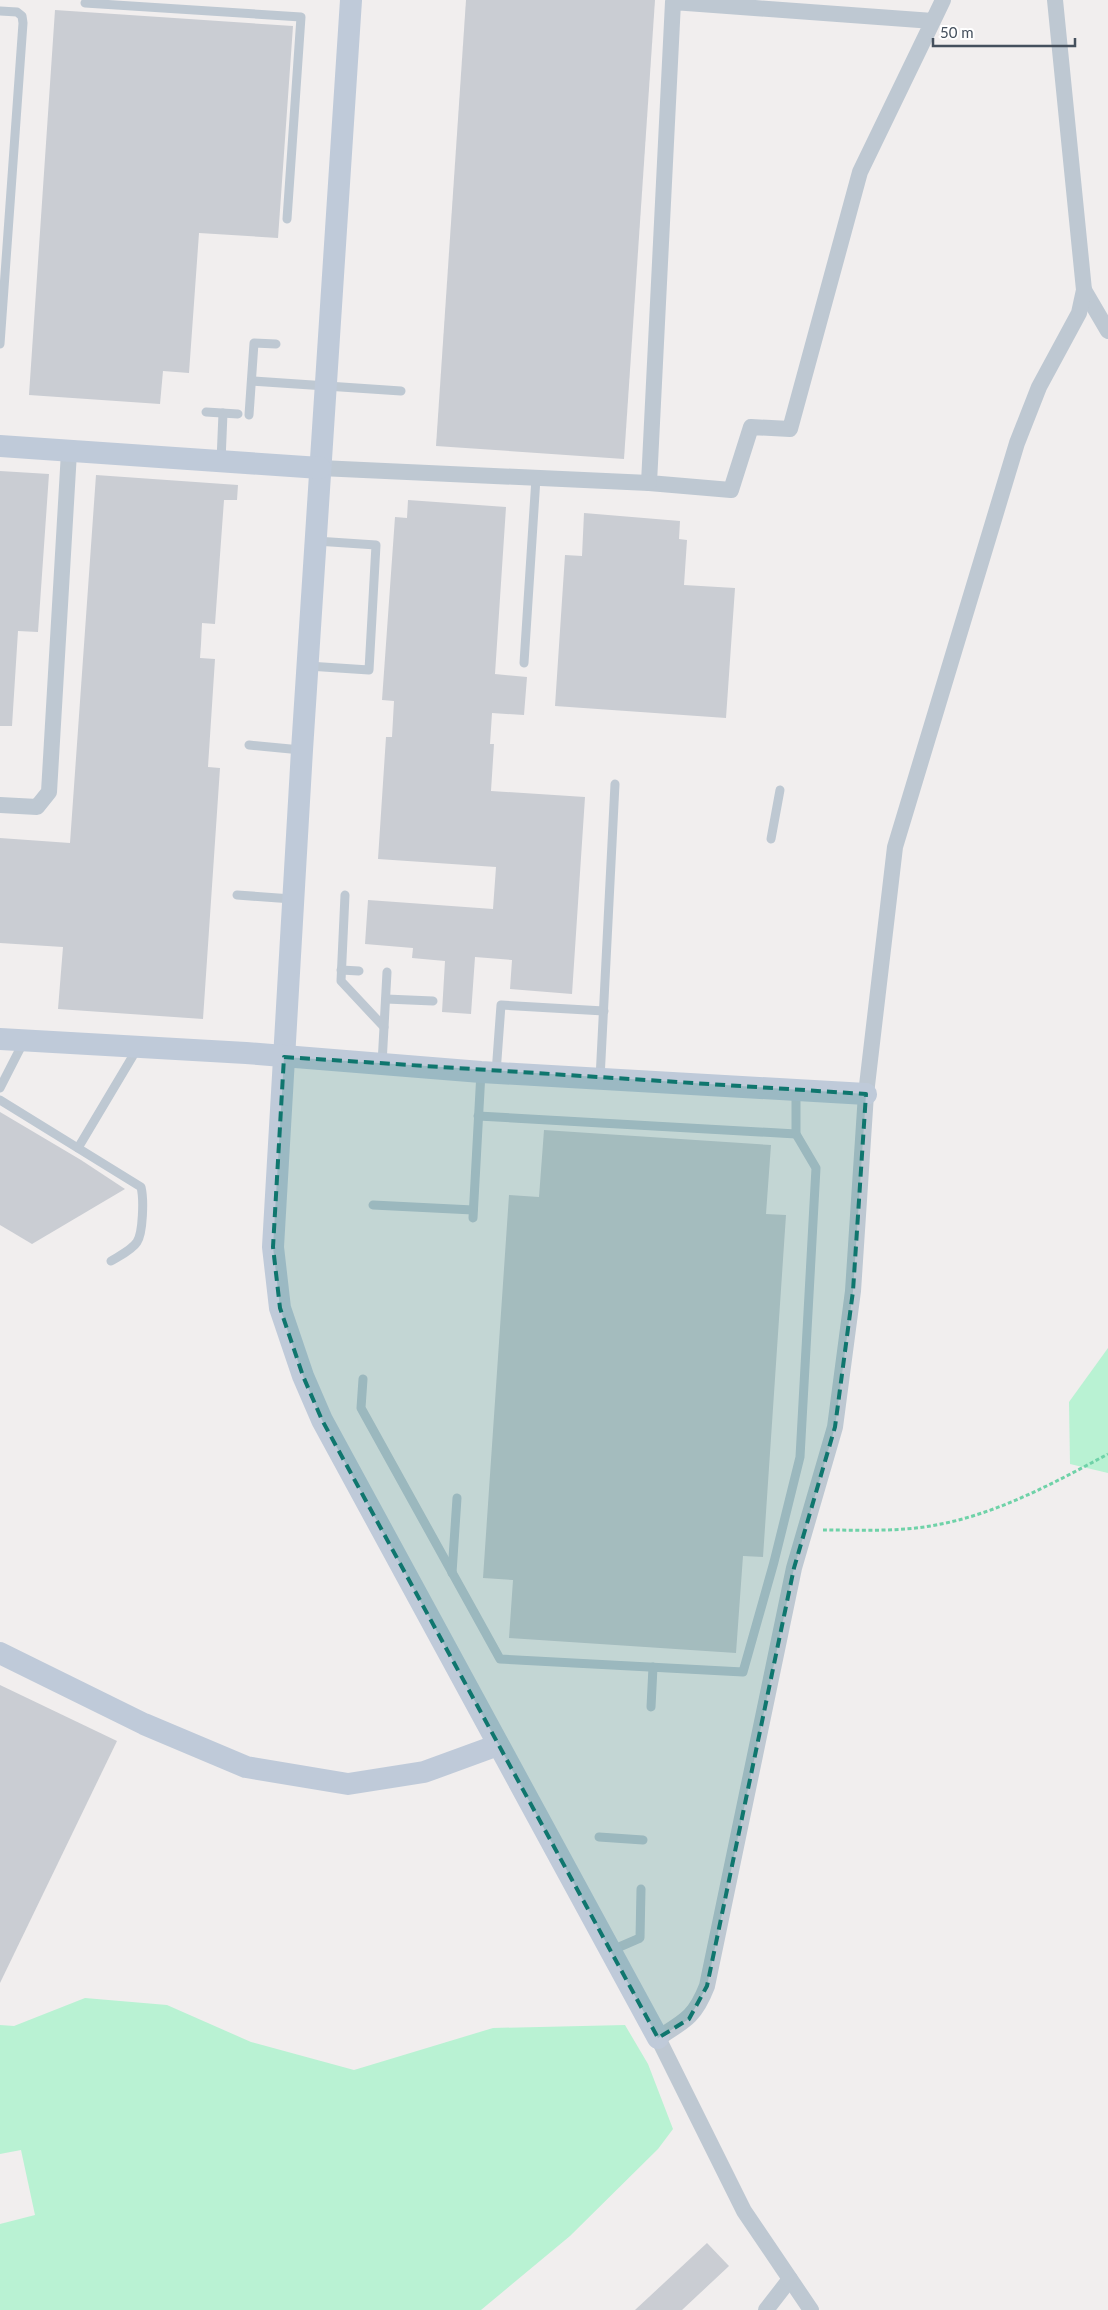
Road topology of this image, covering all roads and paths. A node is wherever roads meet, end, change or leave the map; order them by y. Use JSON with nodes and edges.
{"nodes":[{"id":1,"x":351,"y":0,"type":"edge"},
{"id":2,"x":943,"y":0,"type":"edge"},
{"id":3,"x":1055,"y":0,"type":"edge"},
{"id":4,"x":85,"y":3,"type":"dead end"},
{"id":5,"x":0,"y":10,"type":"edge"},
{"id":6,"x":932,"y":22,"type":"junction"},
{"id":7,"x":287,"y":219,"type":"dead end"},
{"id":8,"x":1084,"y":290,"type":"junction"},
{"id":9,"x":1108,"y":331,"type":"edge"},
{"id":10,"x":0,"y":344,"type":"edge"},
{"id":11,"x":276,"y":344,"type":"dead end"},
{"id":12,"x":252,"y":381,"type":"junction"},
{"id":13,"x":325,"y":387,"type":"junction"},
{"id":14,"x":401,"y":391,"type":"dead end"},
{"id":15,"x":206,"y":412,"type":"dead end"},
{"id":16,"x":223,"y":413,"type":"junction"},
{"id":17,"x":238,"y":414,"type":"dead end"},
{"id":18,"x":249,"y":415,"type":"dead end"},
{"id":19,"x":0,"y":446,"type":"edge"},
{"id":20,"x":69,"y":452,"type":"junction"},
{"id":21,"x":220,"y":462,"type":"junction"},
{"id":22,"x":320,"y":468,"type":"junction"},
{"id":23,"x":536,"y":478,"type":"junction"},
{"id":24,"x":649,"y":483,"type":"junction"},
{"id":25,"x":316,"y":541,"type":"junction"},
{"id":26,"x":524,"y":663,"type":"dead end"},
{"id":27,"x":307,"y":666,"type":"junction"},
{"id":28,"x":249,"y":745,"type":"dead end"},
{"id":29,"x":302,"y":750,"type":"junction"},
{"id":30,"x":616,"y":784,"type":"dead end"},
{"id":31,"x":780,"y":790,"type":"dead end"},
{"id":32,"x":0,"y":805,"type":"edge"},
{"id":33,"x":771,"y":839,"type":"dead end"},
{"id":34,"x":237,"y":896,"type":"dead end"},
{"id":35,"x":345,"y":896,"type":"dead end"},
{"id":36,"x":294,"y":899,"type":"junction"},
{"id":37,"x":341,"y":970,"type":"junction"},
{"id":38,"x":359,"y":970,"type":"dead end"},
{"id":39,"x":387,"y":972,"type":"dead end"},
{"id":40,"x":386,"y":999,"type":"junction"},
{"id":41,"x":433,"y":1001,"type":"dead end"},
{"id":42,"x":604,"y":1011,"type":"junction"},
{"id":43,"x":384,"y":1027,"type":"junction"},
{"id":44,"x":0,"y":1039,"type":"edge"},
{"id":45,"x":25,"y":1041,"type":"junction"},
{"id":46,"x":138,"y":1047,"type":"junction"},
{"id":47,"x":284,"y":1057,"type":"junction"},
{"id":48,"x":382,"y":1066,"type":"junction"},
{"id":49,"x":489,"y":1072,"type":"junction"},
{"id":50,"x":600,"y":1079,"type":"junction"},
{"id":51,"x":0,"y":1088,"type":"edge"},
{"id":52,"x":796,"y":1089,"type":"junction"},
{"id":53,"x":866,"y":1094,"type":"junction"},
{"id":54,"x":0,"y":1100,"type":"edge"},
{"id":55,"x":478,"y":1116,"type":"junction"},
{"id":56,"x":796,"y":1134,"type":"junction"},
{"id":57,"x":78,"y":1148,"type":"junction"},
{"id":58,"x":373,"y":1205,"type":"dead end"},
{"id":59,"x":111,"y":1261,"type":"dead end"},
{"id":60,"x":363,"y":1378,"type":"dead end"},
{"id":61,"x":1108,"y":1454,"type":"edge"},
{"id":62,"x":457,"y":1498,"type":"dead end"},
{"id":63,"x":804,"y":1530,"type":"junction"},
{"id":64,"x":452,"y":1573,"type":"junction"},
{"id":65,"x":0,"y":1653,"type":"edge"},
{"id":66,"x":653,"y":1667,"type":"junction"},
{"id":67,"x":651,"y":1707,"type":"dead end"},
{"id":68,"x":498,"y":1745,"type":"junction"},
{"id":69,"x":598,"y":1837,"type":"dead end"},
{"id":70,"x":643,"y":1840,"type":"dead end"},
{"id":71,"x":641,"y":1889,"type":"dead end"},
{"id":72,"x":610,"y":1952,"type":"junction"},
{"id":73,"x":658,"y":2038,"type":"junction"},
{"id":74,"x":790,"y":2279,"type":"junction"},
{"id":75,"x":766,"y":2310,"type":"edge"},
{"id":76,"x":811,"y":2310,"type":"edge"}],
"edges":[{"from":1,"to":13,"type":"street"},
{"from":2,"to":6,"type":"street"},
{"from":3,"to":8,"type":"street"},
{"from":4,"to":7,"type":"lane"},
{"from":5,"to":10,"type":"lane"},
{"from":6,"to":24,"type":"street"},
{"from":6,"to":24,"type":"street"},
{"from":8,"to":9,"type":"street"},
{"from":8,"to":53,"type":"street"},
{"from":11,"to":12,"type":"lane"},
{"from":12,"to":13,"type":"lane"},
{"from":12,"to":18,"type":"lane"},
{"from":13,"to":14,"type":"lane"},
{"from":13,"to":22,"type":"street"},
{"from":15,"to":16,"type":"lane"},
{"from":16,"to":17,"type":"lane"},
{"from":16,"to":21,"type":"lane"},
{"from":19,"to":20,"type":"street"},
{"from":20,"to":21,"type":"street"},
{"from":20,"to":32,"type":"street"},
{"from":21,"to":22,"type":"street"},
{"from":22,"to":23,"type":"street"},
{"from":22,"to":25,"type":"street"},
{"from":23,"to":24,"type":"street"},
{"from":23,"to":26,"type":"lane"},
{"from":25,"to":27,"type":"street"},
{"from":25,"to":27,"type":"lane"},
{"from":27,"to":29,"type":"street"},
{"from":28,"to":29,"type":"lane"},
{"from":29,"to":36,"type":"street"},
{"from":30,"to":42,"type":"lane"},
{"from":31,"to":33,"type":"lane"},
{"from":34,"to":36,"type":"lane"},
{"from":35,"to":37,"type":"lane"},
{"from":36,"to":47,"type":"street"},
{"from":37,"to":38,"type":"lane"},
{"from":37,"to":43,"type":"lane"},
{"from":39,"to":40,"type":"lane"},
{"from":40,"to":41,"type":"lane"},
{"from":40,"to":43,"type":"lane"},
{"from":42,"to":49,"type":"lane"},
{"from":42,"to":50,"type":"lane"},
{"from":43,"to":48,"type":"lane"},
{"from":44,"to":45,"type":"street"},
{"from":45,"to":46,"type":"street"},
{"from":45,"to":51,"type":"lane"},
{"from":46,"to":47,"type":"street"},
{"from":46,"to":57,"type":"lane"},
{"from":47,"to":48,"type":"street"},
{"from":47,"to":68,"type":"street"},
{"from":48,"to":49,"type":"street"},
{"from":49,"to":50,"type":"street"},
{"from":49,"to":55,"type":"lane"},
{"from":50,"to":52,"type":"street"},
{"from":52,"to":53,"type":"street"},
{"from":52,"to":56,"type":"lane"},
{"from":53,"to":63,"type":"street"},
{"from":54,"to":57,"type":"lane"},
{"from":55,"to":56,"type":"lane"},
{"from":55,"to":58,"type":"lane"},
{"from":56,"to":66,"type":"lane"},
{"from":57,"to":59,"type":"lane"},
{"from":60,"to":64,"type":"lane"},
{"from":61,"to":63,"type":"path"},
{"from":62,"to":64,"type":"lane"},
{"from":63,"to":73,"type":"street"},
{"from":64,"to":66,"type":"lane"},
{"from":65,"to":68,"type":"street"},
{"from":66,"to":67,"type":"lane"},
{"from":68,"to":72,"type":"street"},
{"from":69,"to":70,"type":"lane"},
{"from":71,"to":72,"type":"lane"},
{"from":72,"to":73,"type":"street"},
{"from":73,"to":74,"type":"street"},
{"from":74,"to":75,"type":"street"},
{"from":74,"to":76,"type":"street"}]}
